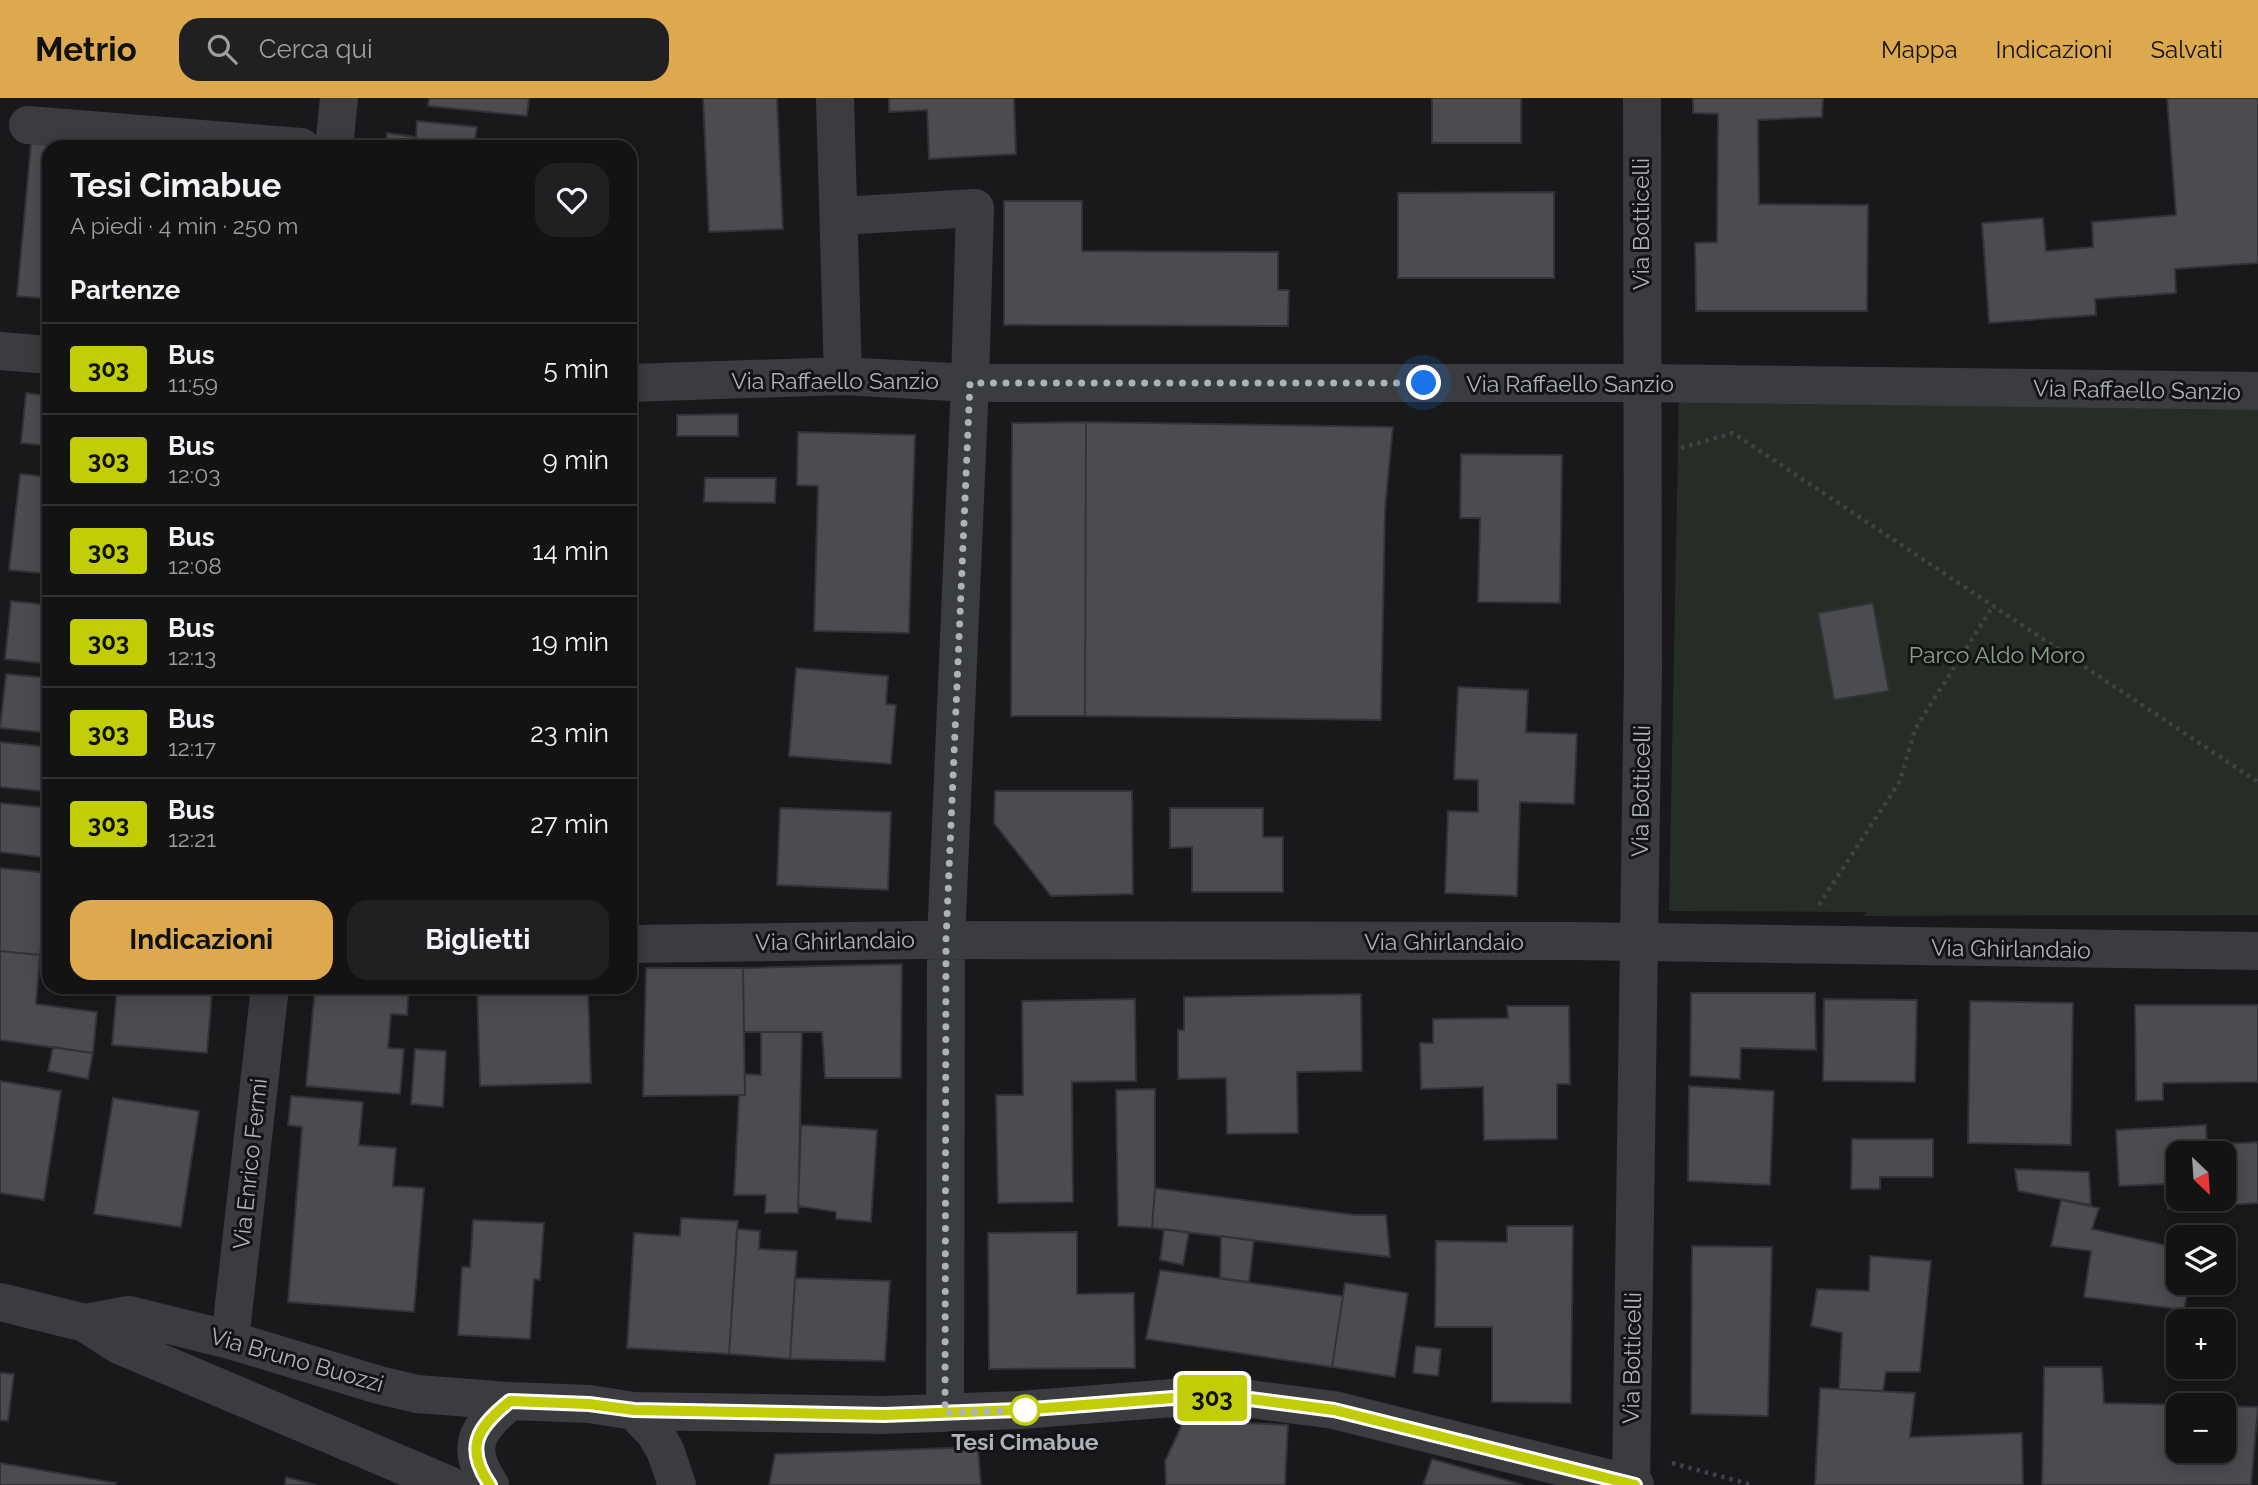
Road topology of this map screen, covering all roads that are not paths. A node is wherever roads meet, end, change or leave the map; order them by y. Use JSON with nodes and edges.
{"nodes":[{"id":1,"x":339,"y":98,"type":"edge"},
{"id":2,"x":835,"y":98,"type":"edge"},
{"id":3,"x":1642,"y":98,"type":"edge"},
{"id":4,"x":28,"y":125,"type":"dead end"},
{"id":5,"x":214,"y":140,"type":"edge"},
{"id":6,"x":335,"y":140,"type":"edge"},
{"id":7,"x":840,"y":216,"type":"junction"},
{"id":8,"x":0,"y":351,"type":"edge"},
{"id":9,"x":42,"y":354,"type":"edge"},
{"id":10,"x":843,"y":376,"type":"junction"},
{"id":11,"x":637,"y":383,"type":"edge"},
{"id":12,"x":970,"y":383,"type":"junction"},
{"id":13,"x":1643,"y":383,"type":"junction"},
{"id":14,"x":2258,"y":391,"type":"edge"},
{"id":15,"x":946,"y":940,"type":"junction"},
{"id":16,"x":1638,"y":942,"type":"junction"},
{"id":17,"x":637,"y":944,"type":"edge"},
{"id":18,"x":2258,"y":951,"type":"edge"},
{"id":19,"x":269,"y":994,"type":"edge"},
{"id":20,"x":0,"y":1302,"type":"edge"},
{"id":21,"x":85,"y":1323,"type":"junction"},
{"id":22,"x":230,"y":1340,"type":"junction"},
{"id":23,"x":510,"y":1401,"type":"junction"},
{"id":24,"x":634,"y":1410,"type":"junction"},
{"id":25,"x":945,"y":1413,"type":"junction"},
{"id":26,"x":671,"y":1479,"type":"edge"},
{"id":27,"x":1633,"y":1484,"type":"edge"},
{"id":28,"x":449,"y":1485,"type":"edge"},
{"id":29,"x":490,"y":1485,"type":"edge"}],
"edges":[{"from":1,"to":6,"type":"street"},
{"from":2,"to":7,"type":"street"},
{"from":3,"to":13,"type":"street","name":"Via Botticelli"},
{"from":4,"to":5,"type":"street"},
{"from":7,"to":10,"type":"street"},
{"from":7,"to":12,"type":"street"},
{"from":8,"to":9,"type":"street"},
{"from":10,"to":11,"type":"street","name":"Via Raffaello Sanzio"},
{"from":10,"to":12,"type":"street","name":"Via Raffaello Sanzio"},
{"from":12,"to":13,"type":"street","name":"Via Raffaello Sanzio"},
{"from":12,"to":15,"type":"street"},
{"from":13,"to":14,"type":"street","name":"Via Raffaello Sanzio"},
{"from":13,"to":16,"type":"street","name":"Via Botticelli"},
{"from":15,"to":16,"type":"street","name":"Via Ghirlandaio"},
{"from":15,"to":17,"type":"street","name":"Via Ghirlandaio"},
{"from":15,"to":25,"type":"street"},
{"from":16,"to":18,"type":"street","name":"Via Ghirlandaio"},
{"from":16,"to":27,"type":"street","name":"Via Botticelli"},
{"from":19,"to":22,"type":"street","name":"Via Enrico Fermi"},
{"from":20,"to":21,"type":"street","name":"Via Bruno Buozzi"},
{"from":21,"to":22,"type":"street","name":"Via Bruno Buozzi"},
{"from":21,"to":28,"type":"street","name":"Via Bruno Buozzi"},
{"from":22,"to":23,"type":"street","name":"Via Bruno Buozzi"},
{"from":23,"to":24,"type":"street","name":"Via Bruno Buozzi"},
{"from":23,"to":29,"type":"street"},
{"from":24,"to":25,"type":"street","name":"Via Bruno Buozzi"},
{"from":24,"to":26,"type":"street"},
{"from":25,"to":27,"type":"street","name":"Via Bruno Buozzi"}]}
